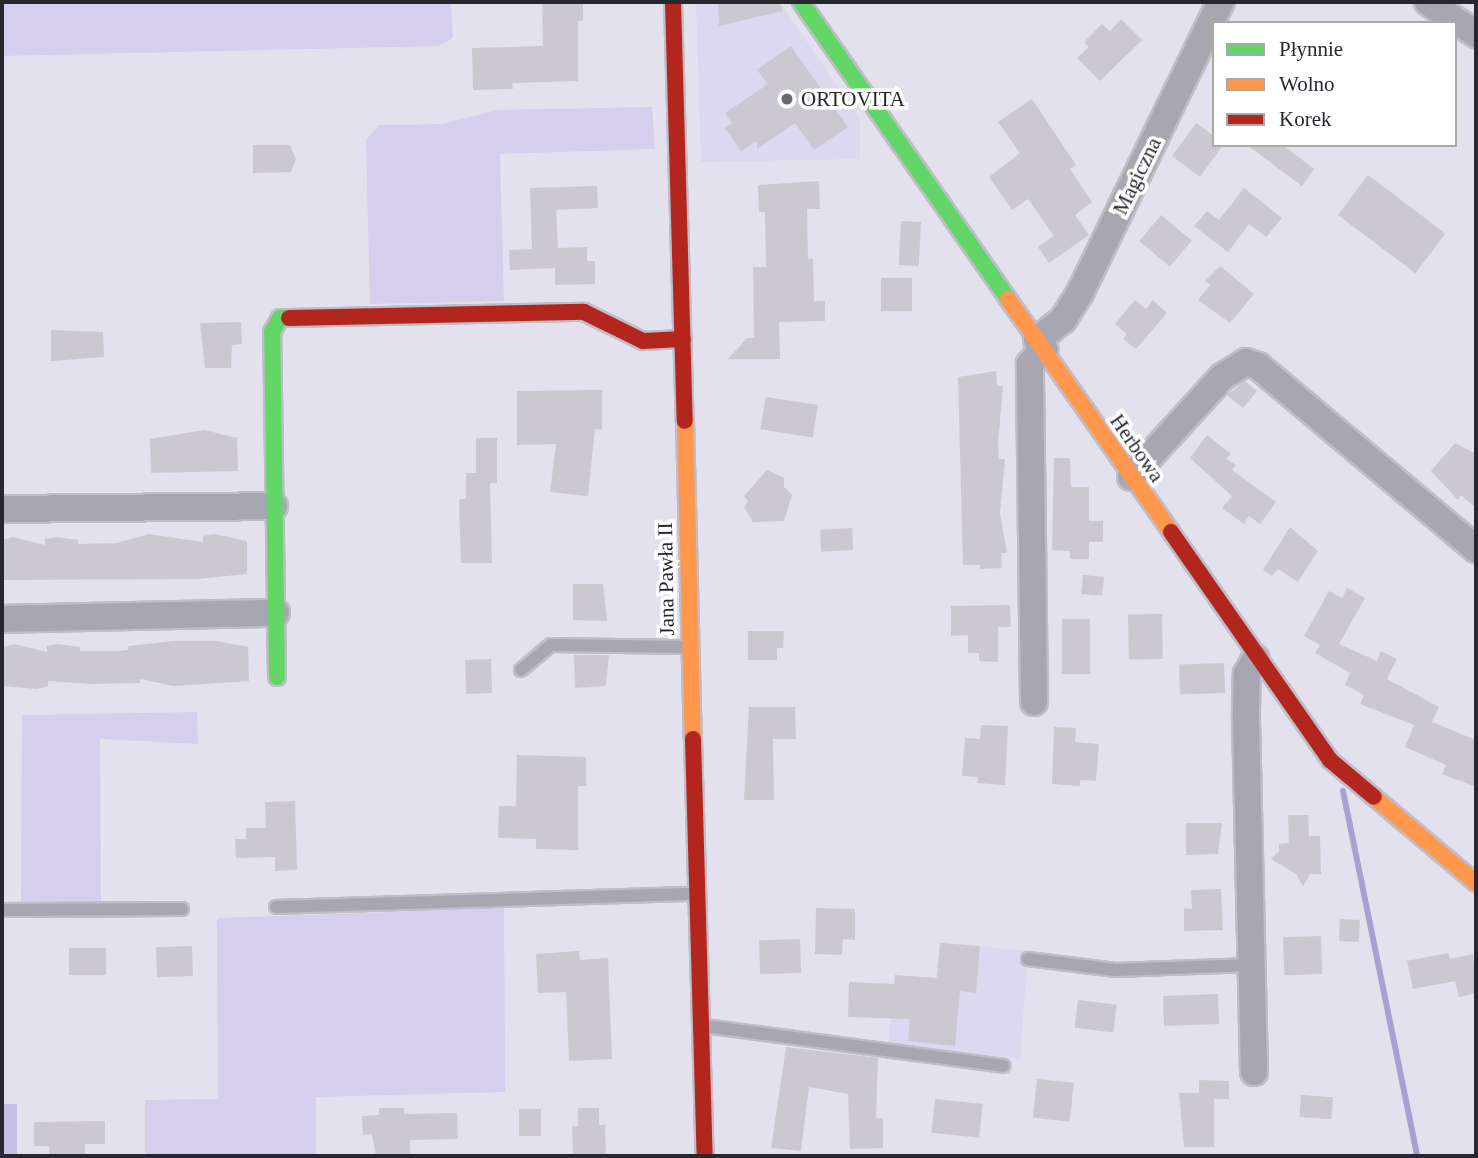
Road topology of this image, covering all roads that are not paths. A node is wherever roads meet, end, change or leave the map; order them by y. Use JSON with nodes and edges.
{"nodes":[{"id":1,"x":673,"y":2,"type":"edge"},
{"id":2,"x":801,"y":2,"type":"edge"},
{"id":3,"x":1221,"y":2,"type":"edge"},
{"id":4,"x":1428,"y":2,"type":"edge"},
{"id":5,"x":1456,"y":21,"type":"edge"},
{"id":6,"x":1457,"y":21,"type":"edge"},
{"id":7,"x":1476,"y":34,"type":"edge"},
{"id":8,"x":682,"y":339,"type":"junction"},
{"id":9,"x":1040,"y":345,"type":"junction"},
{"id":10,"x":1131,"y":477,"type":"junction"},
{"id":11,"x":274,"y":506,"type":"junction"},
{"id":12,"x":2,"y":509,"type":"edge"},
{"id":13,"x":1476,"y":550,"type":"edge"},
{"id":14,"x":276,"y":613,"type":"junction"},
{"id":15,"x":2,"y":619,"type":"edge"},
{"id":16,"x":688,"y":647,"type":"junction"},
{"id":17,"x":1256,"y":658,"type":"junction"},
{"id":18,"x":521,"y":670,"type":"dead end"},
{"id":19,"x":277,"y":677,"type":"dead end"},
{"id":20,"x":1034,"y":702,"type":"dead end"},
{"id":21,"x":1476,"y":883,"type":"edge"},
{"id":22,"x":695,"y":894,"type":"junction"},
{"id":23,"x":276,"y":907,"type":"dead end"},
{"id":24,"x":182,"y":909,"type":"dead end"},
{"id":25,"x":2,"y":910,"type":"edge"},
{"id":26,"x":1028,"y":959,"type":"dead end"},
{"id":27,"x":1251,"y":965,"type":"junction"},
{"id":28,"x":702,"y":1026,"type":"junction"},
{"id":29,"x":1003,"y":1066,"type":"dead end"},
{"id":30,"x":1254,"y":1072,"type":"dead end"},
{"id":31,"x":705,"y":1156,"type":"edge"}],
"edges":[{"from":1,"to":8,"type":"street","name":"Jana Pawła II"},
{"from":2,"to":9,"type":"street","name":"Herbowa"},
{"from":3,"to":9,"type":"street","name":"Magiczna"},
{"from":4,"to":5,"type":"street"},
{"from":6,"to":7,"type":"street"},
{"from":8,"to":11,"type":"street"},
{"from":8,"to":16,"type":"street","name":"Jana Pawła II"},
{"from":9,"to":10,"type":"street","name":"Herbowa"},
{"from":9,"to":20,"type":"street"},
{"from":10,"to":13,"type":"street"},
{"from":10,"to":17,"type":"street","name":"Herbowa"},
{"from":11,"to":12,"type":"street"},
{"from":11,"to":14,"type":"street"},
{"from":14,"to":15,"type":"street"},
{"from":14,"to":19,"type":"street"},
{"from":16,"to":18,"type":"lane"},
{"from":16,"to":22,"type":"street","name":"Jana Pawła II"},
{"from":17,"to":21,"type":"street","name":"Herbowa"},
{"from":17,"to":27,"type":"street"},
{"from":22,"to":23,"type":"lane"},
{"from":22,"to":28,"type":"street","name":"Jana Pawła II"},
{"from":24,"to":25,"type":"lane"},
{"from":26,"to":27,"type":"lane"},
{"from":27,"to":30,"type":"street"},
{"from":28,"to":29,"type":"lane"},
{"from":28,"to":31,"type":"street","name":"Jana Pawła II"}]}
